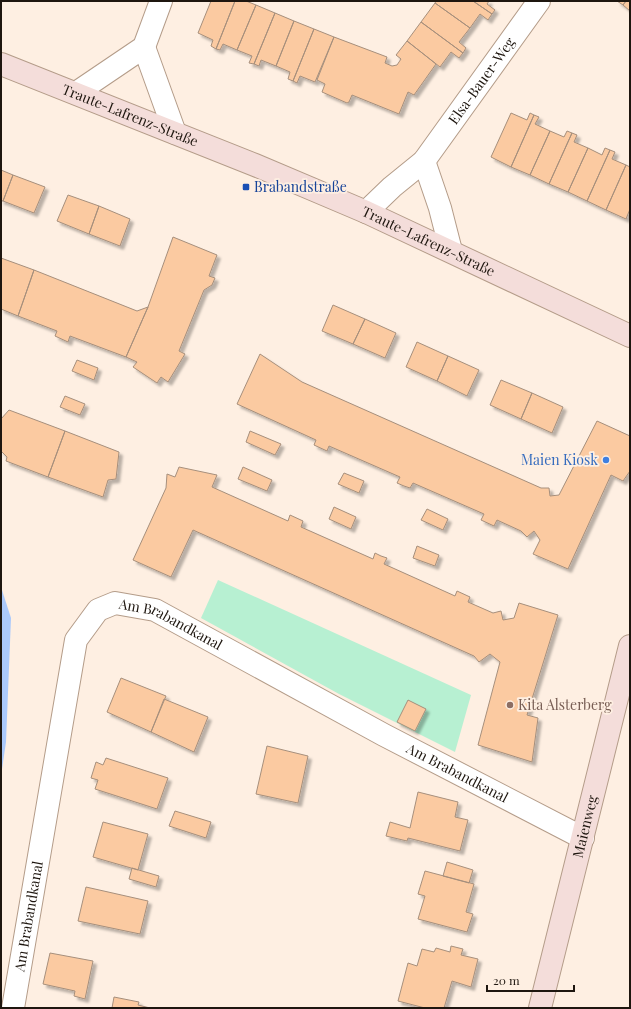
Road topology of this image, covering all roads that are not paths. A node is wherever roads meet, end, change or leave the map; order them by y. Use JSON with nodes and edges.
{"nodes":[{"id":1,"x":161,"y":1,"type":"edge"},
{"id":2,"x":539,"y":1,"type":"edge"},
{"id":3,"x":144,"y":47,"type":"junction"},
{"id":4,"x":1,"y":64,"type":"edge"},
{"id":5,"x":76,"y":93,"type":"junction"},
{"id":6,"x":175,"y":134,"type":"junction"},
{"id":7,"x":424,"y":161,"type":"junction"},
{"id":8,"x":366,"y":212,"type":"junction"},
{"id":9,"x":451,"y":251,"type":"junction"},
{"id":10,"x":630,"y":336,"type":"edge"},
{"id":11,"x":630,"y":646,"type":"edge"},
{"id":12,"x":583,"y":838,"type":"junction"},
{"id":13,"x":13,"y":1008,"type":"edge"},
{"id":14,"x":540,"y":1008,"type":"edge"}],
"edges":[{"from":1,"to":3,"type":"street"},
{"from":2,"to":7,"type":"street","name":"Elsa-Bauer-Weg"},
{"from":3,"to":5,"type":"street"},
{"from":3,"to":6,"type":"street"},
{"from":4,"to":5,"type":"main road","name":"Traute-Lafrenz-Straße"},
{"from":5,"to":6,"type":"main road","name":"Traute-Lafrenz-Straße"},
{"from":6,"to":8,"type":"main road","name":"Traute-Lafrenz-Straße"},
{"from":7,"to":8,"type":"street","name":"Elsa-Bauer-Weg"},
{"from":7,"to":9,"type":"street"},
{"from":8,"to":9,"type":"main road","name":"Traute-Lafrenz-Straße"},
{"from":9,"to":10,"type":"main road","name":"Traute-Lafrenz-Straße"},
{"from":11,"to":12,"type":"main road","name":"Maienweg"},
{"from":12,"to":13,"type":"street","name":"Am Brabandkanal"},
{"from":12,"to":14,"type":"main road","name":"Maienweg"}]}
